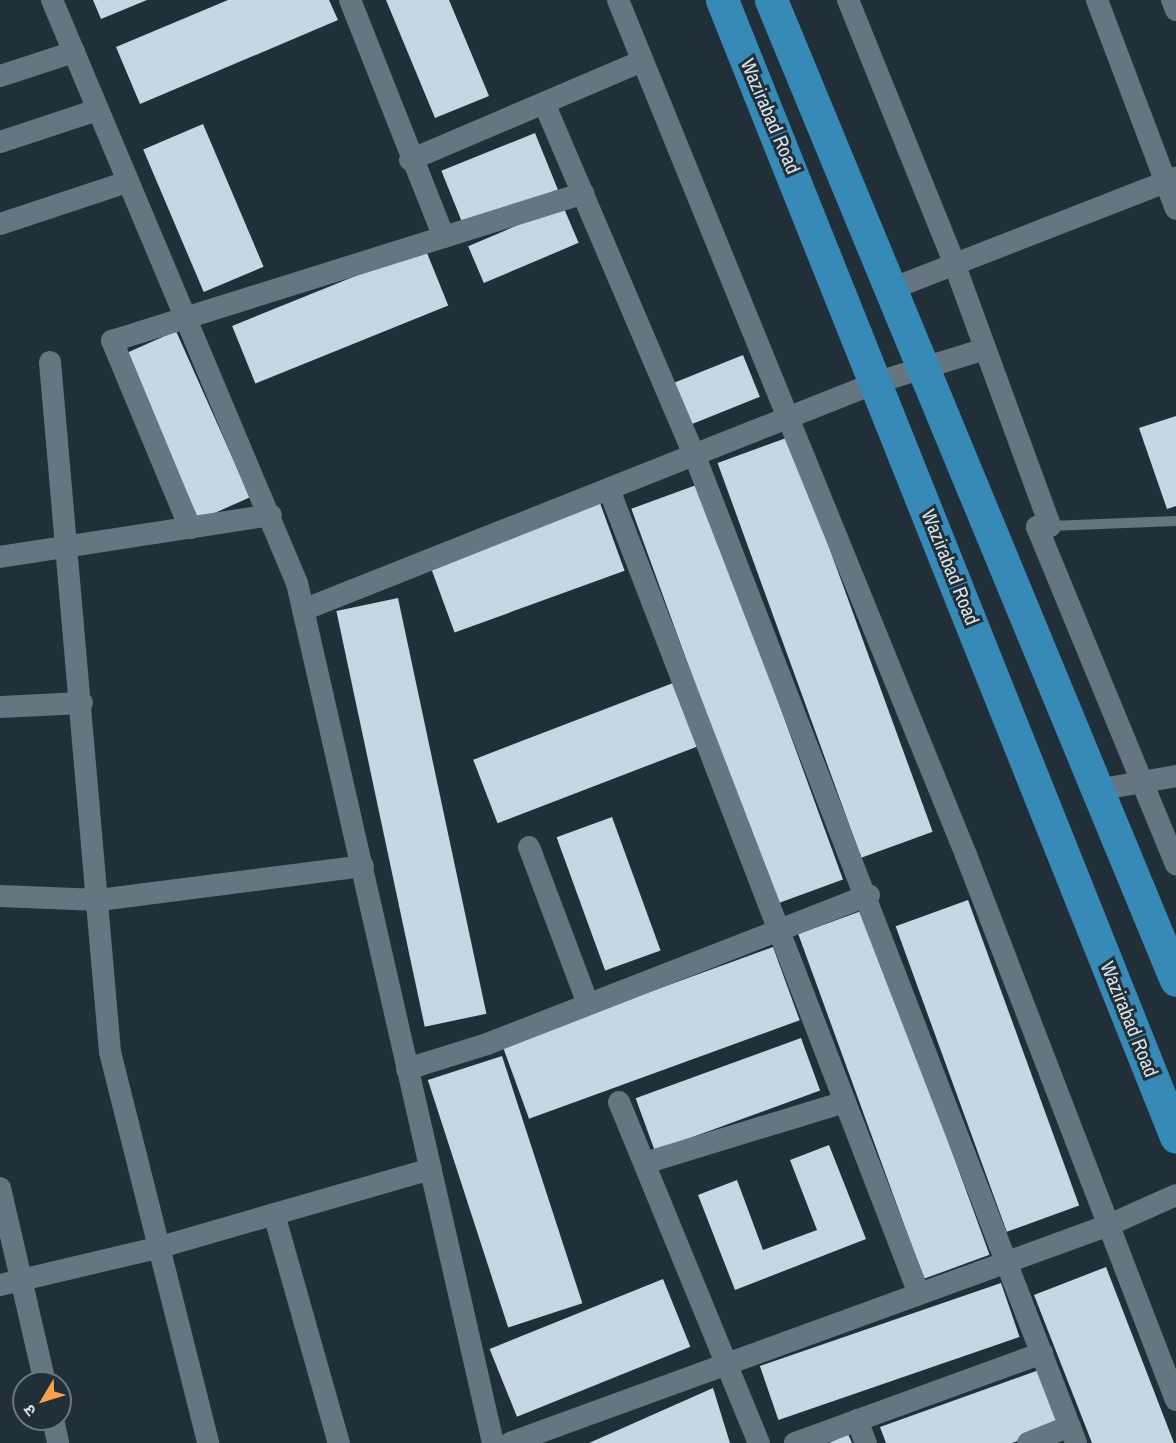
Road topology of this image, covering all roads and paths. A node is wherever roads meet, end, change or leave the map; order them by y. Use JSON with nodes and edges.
{"nodes":[{"id":1,"x":52,"y":0,"type":"edge"},
{"id":2,"x":350,"y":0,"type":"edge"},
{"id":3,"x":618,"y":0,"type":"edge"},
{"id":4,"x":722,"y":0,"type":"edge"},
{"id":5,"x":771,"y":0,"type":"edge"},
{"id":6,"x":848,"y":0,"type":"edge"},
{"id":7,"x":1096,"y":0,"type":"edge"},
{"id":8,"x":1172,"y":0,"type":"edge"},
{"id":9,"x":1176,"y":10,"type":"edge"},
{"id":10,"x":74,"y":52,"type":"junction"},
{"id":11,"x":642,"y":61,"type":"junction"},
{"id":12,"x":0,"y":76,"type":"edge"},
{"id":13,"x":544,"y":103,"type":"junction"},
{"id":14,"x":97,"y":110,"type":"junction"},
{"id":15,"x":0,"y":142,"type":"edge"},
{"id":16,"x":411,"y":160,"type":"junction"},
{"id":17,"x":1170,"y":180,"type":"edge"},
{"id":18,"x":128,"y":182,"type":"junction"},
{"id":19,"x":583,"y":194,"type":"junction"},
{"id":20,"x":1176,"y":209,"type":"edge"},
{"id":21,"x":0,"y":224,"type":"edge"},
{"id":22,"x":444,"y":237,"type":"junction"},
{"id":23,"x":954,"y":262,"type":"junction"},
{"id":24,"x":891,"y":289,"type":"junction"},
{"id":25,"x":187,"y":319,"type":"junction"},
{"id":26,"x":985,"y":349,"type":"junction"},
{"id":27,"x":50,"y":362,"type":"dead end"},
{"id":28,"x":925,"y":369,"type":"junction"},
{"id":29,"x":878,"y":382,"type":"junction"},
{"id":30,"x":788,"y":420,"type":"junction"},
{"id":31,"x":696,"y":459,"type":"junction"},
{"id":32,"x":610,"y":492,"type":"junction"},
{"id":33,"x":271,"y":515,"type":"junction"},
{"id":34,"x":1176,"y":521,"type":"edge"},
{"id":35,"x":1050,"y":526,"type":"junction"},
{"id":36,"x":190,"y":528,"type":"junction"},
{"id":37,"x":68,"y":546,"type":"junction"},
{"id":38,"x":0,"y":557,"type":"edge"},
{"id":39,"x":303,"y":610,"type":"junction"},
{"id":40,"x":82,"y":703,"type":"junction"},
{"id":41,"x":0,"y":707,"type":"edge"},
{"id":42,"x":1176,"y":776,"type":"edge"},
{"id":43,"x":1141,"y":779,"type":"junction"},
{"id":44,"x":1098,"y":790,"type":"junction"},
{"id":45,"x":1169,"y":830,"type":"edge"},
{"id":46,"x":530,"y":847,"type":"dead end"},
{"id":47,"x":1176,"y":865,"type":"edge"},
{"id":48,"x":363,"y":866,"type":"junction"},
{"id":49,"x":869,"y":895,"type":"junction"},
{"id":50,"x":0,"y":896,"type":"edge"},
{"id":51,"x":99,"y":900,"type":"junction"},
{"id":52,"x":780,"y":930,"type":"junction"},
{"id":53,"x":1176,"y":981,"type":"edge"},
{"id":54,"x":588,"y":1004,"type":"junction"},
{"id":55,"x":407,"y":1069,"type":"junction"},
{"id":56,"x":619,"y":1101,"type":"dead end"},
{"id":57,"x":845,"y":1102,"type":"junction"},
{"id":58,"x":1176,"y":1137,"type":"edge"},
{"id":59,"x":645,"y":1163,"type":"junction"},
{"id":60,"x":431,"y":1169,"type":"junction"},
{"id":61,"x":0,"y":1188,"type":"edge"},
{"id":62,"x":1176,"y":1195,"type":"edge"},
{"id":63,"x":274,"y":1214,"type":"junction"},
{"id":64,"x":1109,"y":1225,"type":"junction"},
{"id":65,"x":157,"y":1248,"type":"junction"},
{"id":66,"x":1007,"y":1262,"type":"junction"},
{"id":67,"x":11,"y":1283,"type":"edge"},
{"id":68,"x":919,"y":1294,"type":"junction"},
{"id":69,"x":1042,"y":1353,"type":"junction"},
{"id":70,"x":729,"y":1363,"type":"junction"},
{"id":71,"x":41,"y":1371,"type":"edge"},
{"id":72,"x":1176,"y":1400,"type":"edge"},
{"id":73,"x":857,"y":1420,"type":"junction"},
{"id":74,"x":1073,"y":1435,"type":"edge"},
{"id":75,"x":208,"y":1443,"type":"edge"},
{"id":76,"x":339,"y":1443,"type":"edge"},
{"id":77,"x":492,"y":1443,"type":"edge"},
{"id":78,"x":510,"y":1443,"type":"edge"},
{"id":79,"x":759,"y":1443,"type":"edge"},
{"id":80,"x":795,"y":1443,"type":"edge"},
{"id":81,"x":866,"y":1443,"type":"edge"},
{"id":82,"x":1028,"y":1443,"type":"edge"}],
"edges":[{"from":1,"to":10,"type":"street"},
{"from":2,"to":16,"type":"street"},
{"from":3,"to":11,"type":"street"},
{"from":4,"to":29,"type":"highway","name":"Wazirabad Road"},
{"from":5,"to":24,"type":"highway"},
{"from":6,"to":23,"type":"street"},
{"from":7,"to":17,"type":"street"},
{"from":8,"to":9,"type":"street"},
{"from":10,"to":12,"type":"street"},
{"from":10,"to":14,"type":"street"},
{"from":11,"to":13,"type":"street"},
{"from":11,"to":30,"type":"street"},
{"from":13,"to":16,"type":"street"},
{"from":13,"to":19,"type":"street"},
{"from":14,"to":15,"type":"street"},
{"from":14,"to":18,"type":"street"},
{"from":16,"to":22,"type":"street"},
{"from":17,"to":20,"type":"street"},
{"from":17,"to":23,"type":"street"},
{"from":18,"to":21,"type":"street"},
{"from":18,"to":25,"type":"street"},
{"from":19,"to":22,"type":"street"},
{"from":19,"to":31,"type":"street"},
{"from":22,"to":25,"type":"street"},
{"from":23,"to":24,"type":"street"},
{"from":23,"to":26,"type":"street"},
{"from":24,"to":28,"type":"highway"},
{"from":25,"to":33,"type":"street"},
{"from":25,"to":36,"type":"street"},
{"from":26,"to":28,"type":"street"},
{"from":26,"to":35,"type":"street"},
{"from":27,"to":37,"type":"street"},
{"from":28,"to":29,"type":"street"},
{"from":28,"to":44,"type":"highway"},
{"from":29,"to":30,"type":"street"},
{"from":29,"to":58,"type":"highway","name":"Wazirabad Road"},
{"from":30,"to":31,"type":"street"},
{"from":30,"to":64,"type":"street"},
{"from":31,"to":32,"type":"street"},
{"from":31,"to":49,"type":"street"},
{"from":32,"to":39,"type":"street"},
{"from":32,"to":52,"type":"street"},
{"from":33,"to":36,"type":"street"},
{"from":33,"to":39,"type":"street"},
{"from":34,"to":35,"type":"lane"},
{"from":35,"to":43,"type":"street"},
{"from":36,"to":37,"type":"street"},
{"from":37,"to":38,"type":"street"},
{"from":37,"to":40,"type":"street"},
{"from":39,"to":48,"type":"street"},
{"from":40,"to":41,"type":"street"},
{"from":40,"to":51,"type":"street"},
{"from":42,"to":43,"type":"street"},
{"from":43,"to":44,"type":"street"},
{"from":43,"to":45,"type":"street"},
{"from":44,"to":53,"type":"highway"},
{"from":45,"to":47,"type":"street"},
{"from":46,"to":54,"type":"street"},
{"from":48,"to":51,"type":"street"},
{"from":48,"to":55,"type":"street"},
{"from":49,"to":52,"type":"street"},
{"from":49,"to":66,"type":"street"},
{"from":50,"to":51,"type":"street"},
{"from":51,"to":65,"type":"street"},
{"from":52,"to":54,"type":"street"},
{"from":52,"to":57,"type":"street"},
{"from":54,"to":55,"type":"street"},
{"from":55,"to":60,"type":"street"},
{"from":56,"to":59,"type":"street"},
{"from":57,"to":59,"type":"street"},
{"from":57,"to":68,"type":"street"},
{"from":59,"to":70,"type":"street"},
{"from":60,"to":63,"type":"street"},
{"from":60,"to":77,"type":"street"},
{"from":61,"to":67,"type":"street"},
{"from":62,"to":64,"type":"street"},
{"from":63,"to":65,"type":"street"},
{"from":63,"to":76,"type":"street"},
{"from":64,"to":66,"type":"street"},
{"from":64,"to":72,"type":"street"},
{"from":65,"to":67,"type":"street"},
{"from":65,"to":75,"type":"street"},
{"from":66,"to":68,"type":"street"},
{"from":66,"to":69,"type":"street"},
{"from":67,"to":71,"type":"street"},
{"from":68,"to":70,"type":"street"},
{"from":69,"to":73,"type":"street"},
{"from":69,"to":74,"type":"street"},
{"from":70,"to":78,"type":"street"},
{"from":70,"to":79,"type":"street"},
{"from":73,"to":80,"type":"street"},
{"from":73,"to":81,"type":"street"},
{"from":74,"to":82,"type":"street"}]}
